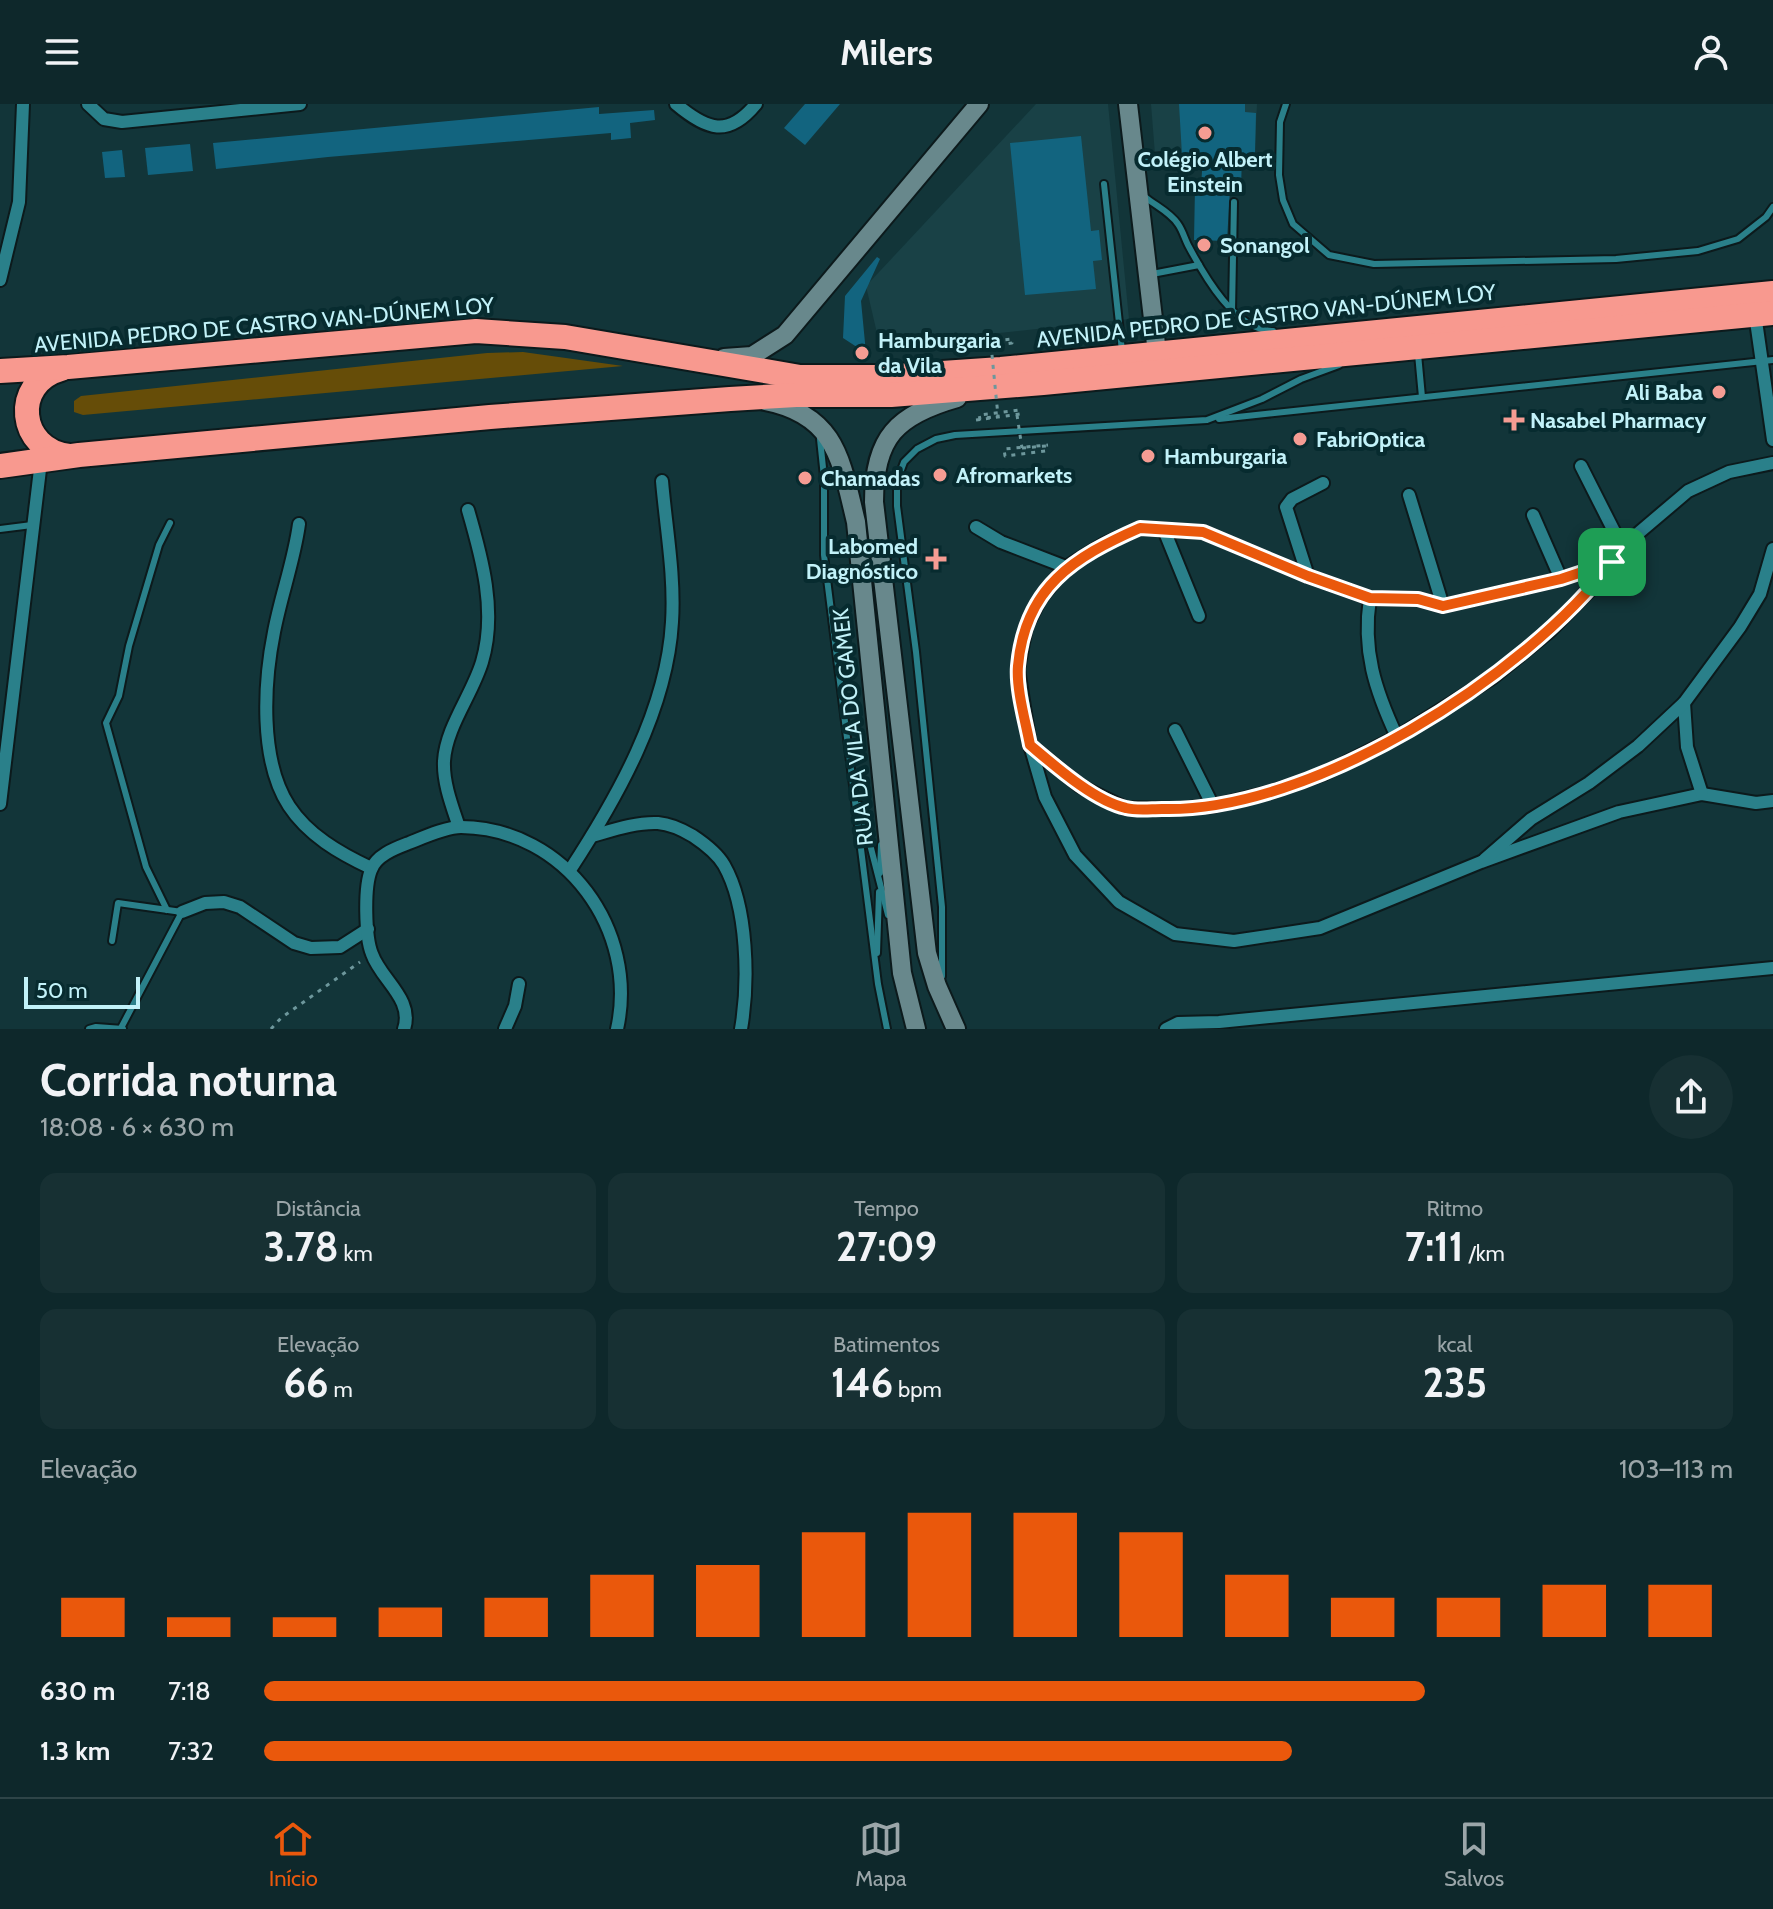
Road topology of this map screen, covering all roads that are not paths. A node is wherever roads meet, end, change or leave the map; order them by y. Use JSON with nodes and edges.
{"nodes":[{"id":1,"x":23,"y":104,"type":"edge"},
{"id":2,"x":88,"y":104,"type":"edge"},
{"id":3,"x":300,"y":104,"type":"edge"},
{"id":4,"x":676,"y":104,"type":"edge"},
{"id":5,"x":756,"y":104,"type":"edge"},
{"id":6,"x":979,"y":104,"type":"edge"},
{"id":7,"x":1128,"y":104,"type":"edge"},
{"id":8,"x":1286,"y":104,"type":"edge"},
{"id":9,"x":1166,"y":156,"type":"dead end"},
{"id":10,"x":1135,"y":158,"type":"junction"},
{"id":11,"x":1104,"y":184,"type":"dead end"},
{"id":12,"x":1138,"y":188,"type":"junction"},
{"id":13,"x":1234,"y":202,"type":"dead end"},
{"id":14,"x":1773,"y":207,"type":"edge"},
{"id":15,"x":1199,"y":265,"type":"junction"},
{"id":16,"x":1148,"y":275,"type":"junction"},
{"id":17,"x":0,"y":280,"type":"edge"},
{"id":18,"x":1773,"y":293,"type":"edge"},
{"id":19,"x":1232,"y":311,"type":"junction"},
{"id":20,"x":1764,"y":313,"type":"edge"},
{"id":21,"x":1280,"y":332,"type":"dead end"},
{"id":22,"x":1294,"y":332,"type":"dead end"},
{"id":23,"x":1352,"y":334,"type":"junction"},
{"id":24,"x":1417,"y":347,"type":"junction"},
{"id":25,"x":1390,"y":350,"type":"junction"},
{"id":26,"x":1157,"y":353,"type":"junction"},
{"id":27,"x":672,"y":356,"type":"junction"},
{"id":28,"x":1123,"y":357,"type":"junction"},
{"id":29,"x":1767,"y":360,"type":"edge"},
{"id":30,"x":68,"y":367,"type":"junction"},
{"id":31,"x":0,"y":371,"type":"edge"},
{"id":32,"x":992,"y":389,"type":"junction"},
{"id":33,"x":1422,"y":397,"type":"junction"},
{"id":34,"x":730,"y":399,"type":"junction"},
{"id":35,"x":1207,"y":420,"type":"junction"},
{"id":36,"x":813,"y":421,"type":"junction"},
{"id":37,"x":1773,"y":440,"type":"edge"},
{"id":38,"x":79,"y":455,"type":"junction"},
{"id":39,"x":41,"y":461,"type":"junction"},
{"id":40,"x":1773,"y":463,"type":"edge"},
{"id":41,"x":0,"y":466,"type":"edge"},
{"id":42,"x":1581,"y":466,"type":"dead end"},
{"id":43,"x":662,"y":481,"type":"dead end"},
{"id":44,"x":1323,"y":483,"type":"dead end"},
{"id":45,"x":1409,"y":495,"type":"dead end"},
{"id":46,"x":468,"y":510,"type":"dead end"},
{"id":47,"x":1533,"y":515,"type":"dead end"},
{"id":48,"x":170,"y":523,"type":"dead end"},
{"id":49,"x":299,"y":524,"type":"dead end"},
{"id":50,"x":34,"y":525,"type":"junction"},
{"id":51,"x":976,"y":527,"type":"dead end"},
{"id":52,"x":0,"y":529,"type":"edge"},
{"id":53,"x":1164,"y":530,"type":"junction"},
{"id":54,"x":1622,"y":547,"type":"junction"},
{"id":55,"x":1773,"y":549,"type":"edge"},
{"id":56,"x":1612,"y":562,"type":"junction"},
{"id":57,"x":1066,"y":567,"type":"junction"},
{"id":58,"x":1308,"y":576,"type":"junction"},
{"id":59,"x":1561,"y":579,"type":"junction"},
{"id":60,"x":1370,"y":598,"type":"junction"},
{"id":61,"x":1443,"y":606,"type":"junction"},
{"id":62,"x":1199,"y":616,"type":"dead end"},
{"id":63,"x":0,"y":694,"type":"edge"},
{"id":64,"x":14,"y":698,"type":"junction"},
{"id":65,"x":1684,"y":703,"type":"junction"},
{"id":66,"x":1175,"y":730,"type":"dead end"},
{"id":67,"x":1397,"y":737,"type":"junction"},
{"id":68,"x":1030,"y":745,"type":"junction"},
{"id":69,"x":883,"y":777,"type":"junction"},
{"id":70,"x":854,"y":779,"type":"junction"},
{"id":71,"x":1702,"y":794,"type":"junction"},
{"id":72,"x":1773,"y":801,"type":"edge"},
{"id":73,"x":0,"y":804,"type":"edge"},
{"id":74,"x":1213,"y":806,"type":"junction"},
{"id":75,"x":459,"y":827,"type":"junction"},
{"id":76,"x":592,"y":836,"type":"junction"},
{"id":77,"x":1481,"y":862,"type":"junction"},
{"id":78,"x":371,"y":868,"type":"junction"},
{"id":79,"x":570,"y":870,"type":"junction"},
{"id":80,"x":880,"y":882,"type":"junction"},
{"id":81,"x":167,"y":910,"type":"junction"},
{"id":82,"x":182,"y":912,"type":"junction"},
{"id":83,"x":368,"y":929,"type":"junction"},
{"id":84,"x":112,"y":941,"type":"dead end"},
{"id":85,"x":1773,"y":968,"type":"edge"},
{"id":86,"x":902,"y":973,"type":"junction"},
{"id":87,"x":877,"y":976,"type":"junction"},
{"id":88,"x":519,"y":984,"type":"dead end"},
{"id":89,"x":946,"y":1008,"type":"junction"},
{"id":90,"x":1219,"y":1022,"type":"junction"},
{"id":91,"x":122,"y":1028,"type":"edge"},
{"id":92,"x":89,"y":1029,"type":"edge"},
{"id":93,"x":404,"y":1029,"type":"edge"},
{"id":94,"x":505,"y":1029,"type":"edge"},
{"id":95,"x":617,"y":1029,"type":"edge"},
{"id":96,"x":741,"y":1029,"type":"edge"},
{"id":97,"x":887,"y":1029,"type":"edge"},
{"id":98,"x":916,"y":1029,"type":"edge"},
{"id":99,"x":956,"y":1029,"type":"edge"},
{"id":100,"x":1166,"y":1029,"type":"edge"},
{"id":101,"x":1196,"y":1029,"type":"edge"}],
"edges":[{"from":1,"to":17,"type":"street"},
{"from":2,"to":3,"type":"street"},
{"from":4,"to":5,"type":"street"},
{"from":6,"to":27,"type":"main road"},
{"from":7,"to":10,"type":"main road"},
{"from":8,"to":14,"type":"lane"},
{"from":9,"to":10,"type":"lane"},
{"from":10,"to":12,"type":"main road"},
{"from":11,"to":28,"type":"lane"},
{"from":12,"to":15,"type":"lane"},
{"from":12,"to":16,"type":"main road"},
{"from":13,"to":19,"type":"lane"},
{"from":15,"to":16,"type":"lane"},
{"from":15,"to":19,"type":"lane"},
{"from":16,"to":26,"type":"main road"},
{"from":18,"to":23,"type":"highway","name":"AVENIDA PEDRO DE CASTRO VAN-DÚNEM LOY"},
{"from":19,"to":21,"type":"lane"},
{"from":20,"to":24,"type":"highway","name":"AVENIDA PEDRO DE CASTRO VAN-DÚNEM LOY"},
{"from":20,"to":29,"type":"street"},
{"from":22,"to":23,"type":"lane"},
{"from":23,"to":26,"type":"highway","name":"AVENIDA PEDRO DE CASTRO VAN-DÚNEM LOY"},
{"from":24,"to":25,"type":"highway","name":"AVENIDA PEDRO DE CASTRO VAN-DÚNEM LOY"},
{"from":24,"to":33,"type":"lane"},
{"from":25,"to":32,"type":"highway","name":"AVENIDA PEDRO DE CASTRO VAN-DÚNEM LOY"},
{"from":25,"to":35,"type":"lane"},
{"from":26,"to":28,"type":"highway","name":"AVENIDA PEDRO DE CASTRO VAN-DÚNEM LOY"},
{"from":27,"to":28,"type":"highway","name":"AVENIDA PEDRO DE CASTRO VAN-DÚNEM LOY"},
{"from":27,"to":30,"type":"highway","name":"AVENIDA PEDRO DE CASTRO VAN-DÚNEM LOY"},
{"from":29,"to":33,"type":"lane"},
{"from":29,"to":37,"type":"street"},
{"from":30,"to":31,"type":"highway","name":"AVENIDA PEDRO DE CASTRO VAN-DÚNEM LOY"},
{"from":30,"to":38,"type":"highway"},
{"from":32,"to":34,"type":"highway","name":"AVENIDA PEDRO DE CASTRO VAN-DÚNEM LOY"},
{"from":32,"to":89,"type":"main road"},
{"from":33,"to":35,"type":"lane"},
{"from":34,"to":36,"type":"main road","name":"RUA DA VILA DO GAMEK"},
{"from":34,"to":38,"type":"highway","name":"AVENIDA PEDRO DE CASTRO VAN-DÚNEM LOY"},
{"from":35,"to":89,"type":"lane"},
{"from":36,"to":69,"type":"main road","name":"RUA DA VILA DO GAMEK"},
{"from":36,"to":70,"type":"lane"},
{"from":38,"to":39,"type":"highway","name":"AVENIDA PEDRO DE CASTRO VAN-DÚNEM LOY"},
{"from":39,"to":41,"type":"highway","name":"AVENIDA PEDRO DE CASTRO VAN-DÚNEM LOY"},
{"from":39,"to":50,"type":"street"},
{"from":40,"to":54,"type":"street"},
{"from":42,"to":54,"type":"street"},
{"from":43,"to":76,"type":"street"},
{"from":44,"to":58,"type":"street"},
{"from":45,"to":61,"type":"street"},
{"from":46,"to":75,"type":"street"},
{"from":47,"to":59,"type":"street"},
{"from":48,"to":81,"type":"lane"},
{"from":49,"to":78,"type":"street"},
{"from":50,"to":52,"type":"lane"},
{"from":50,"to":64,"type":"street"},
{"from":51,"to":57,"type":"street"},
{"from":53,"to":57,"type":"street"},
{"from":53,"to":58,"type":"street"},
{"from":53,"to":62,"type":"street"},
{"from":54,"to":56,"type":"street"},
{"from":55,"to":65,"type":"street"},
{"from":56,"to":59,"type":"street"},
{"from":56,"to":67,"type":"street"},
{"from":57,"to":68,"type":"street"},
{"from":58,"to":60,"type":"street"},
{"from":59,"to":61,"type":"street"},
{"from":60,"to":61,"type":"street"},
{"from":60,"to":67,"type":"street"},
{"from":63,"to":64,"type":"street"},
{"from":64,"to":73,"type":"street"},
{"from":65,"to":71,"type":"street"},
{"from":65,"to":77,"type":"street"},
{"from":66,"to":74,"type":"street"},
{"from":67,"to":74,"type":"street"},
{"from":68,"to":74,"type":"street"},
{"from":68,"to":77,"type":"street"},
{"from":69,"to":80,"type":"lane"},
{"from":69,"to":86,"type":"main road","name":"RUA DA VILA DO GAMEK"},
{"from":70,"to":80,"type":"lane"},
{"from":70,"to":87,"type":"lane"},
{"from":71,"to":72,"type":"street"},
{"from":71,"to":77,"type":"street"},
{"from":75,"to":78,"type":"street"},
{"from":75,"to":79,"type":"street"},
{"from":76,"to":79,"type":"street"},
{"from":76,"to":96,"type":"street"},
{"from":78,"to":83,"type":"street"},
{"from":79,"to":95,"type":"street"},
{"from":80,"to":86,"type":"lane"},
{"from":80,"to":87,"type":"lane"},
{"from":81,"to":82,"type":"lane"},
{"from":81,"to":84,"type":"lane"},
{"from":82,"to":83,"type":"street"},
{"from":82,"to":91,"type":"lane"},
{"from":83,"to":93,"type":"street"},
{"from":85,"to":90,"type":"street"},
{"from":86,"to":98,"type":"main road","name":"RUA DA VILA DO GAMEK"},
{"from":87,"to":97,"type":"lane"},
{"from":88,"to":94,"type":"street"},
{"from":89,"to":99,"type":"main road"},
{"from":90,"to":100,"type":"street"},
{"from":90,"to":101,"type":"street"},
{"from":91,"to":92,"type":"lane"}]}
